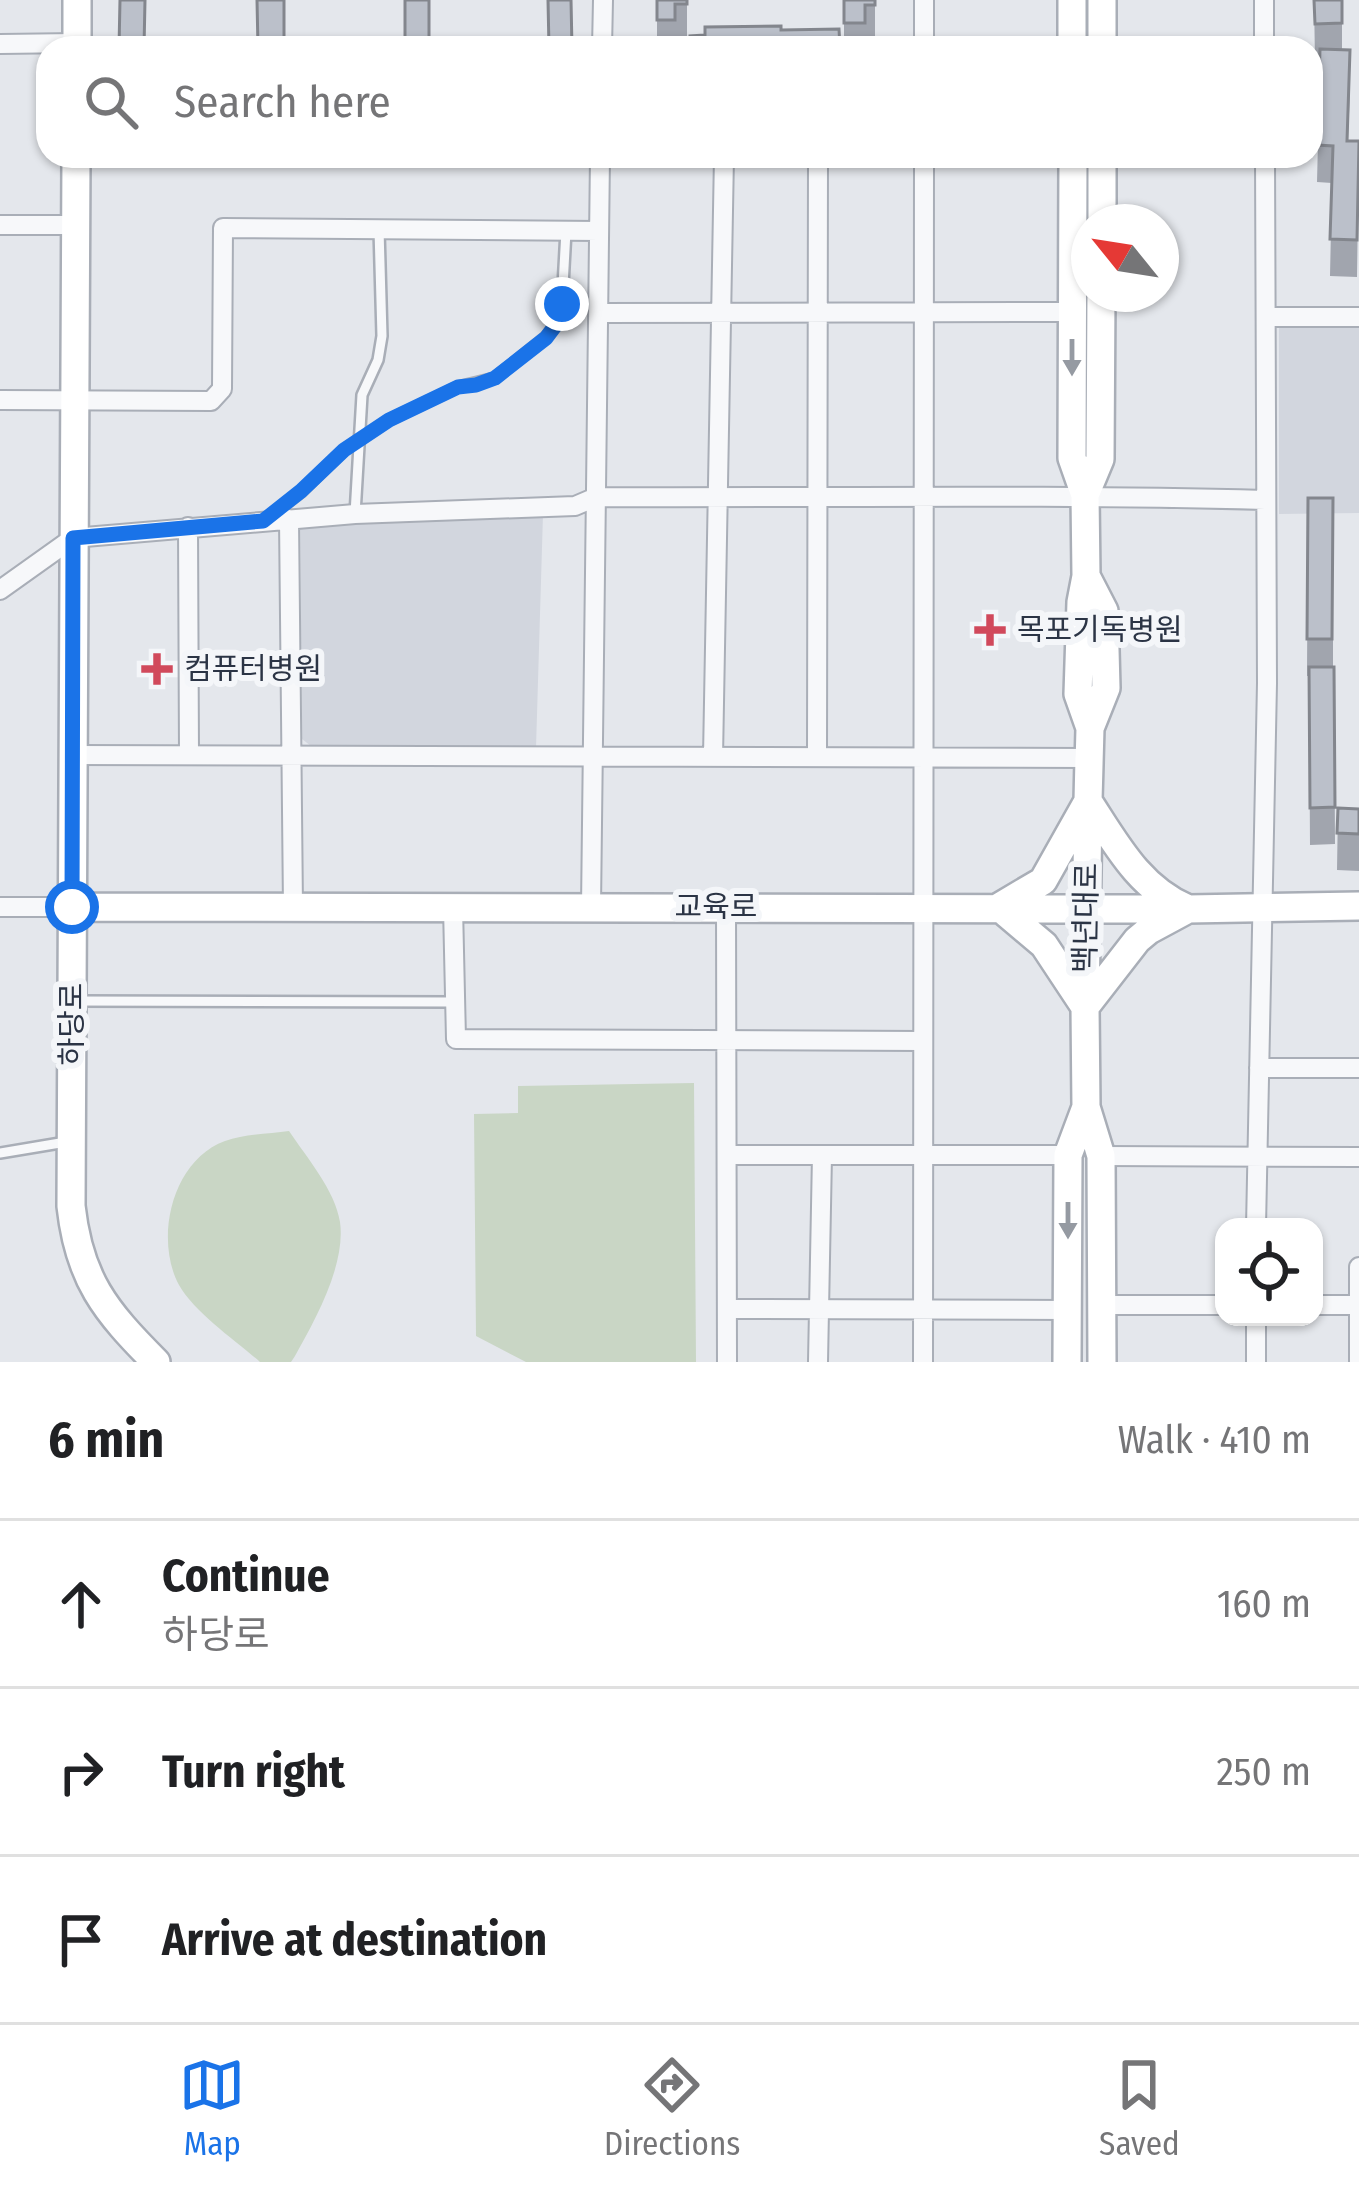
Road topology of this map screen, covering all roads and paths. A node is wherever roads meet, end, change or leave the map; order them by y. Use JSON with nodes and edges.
{"nodes":[{"id":1,"x":77,"y":0,"type":"edge"},
{"id":2,"x":602,"y":0,"type":"edge"},
{"id":3,"x":924,"y":0,"type":"edge"},
{"id":4,"x":1072,"y":0,"type":"edge"},
{"id":5,"x":1102,"y":0,"type":"edge"},
{"id":6,"x":1264,"y":0,"type":"edge"},
{"id":7,"x":77,"y":36,"type":"edge"},
{"id":8,"x":602,"y":36,"type":"edge"},
{"id":9,"x":924,"y":36,"type":"edge"},
{"id":10,"x":1072,"y":36,"type":"edge"},
{"id":11,"x":1102,"y":36,"type":"edge"},
{"id":12,"x":1264,"y":36,"type":"edge"},
{"id":13,"x":0,"y":44,"type":"edge"},
{"id":14,"x":36,"y":45,"type":"edge"},
{"id":15,"x":76,"y":168,"type":"edge"},
{"id":16,"x":600,"y":168,"type":"edge"},
{"id":17,"x":724,"y":168,"type":"edge"},
{"id":18,"x":818,"y":168,"type":"edge"},
{"id":19,"x":924,"y":168,"type":"edge"},
{"id":20,"x":1072,"y":168,"type":"edge"},
{"id":21,"x":1102,"y":168,"type":"edge"},
{"id":22,"x":1265,"y":168,"type":"edge"},
{"id":23,"x":1072,"y":204,"type":"edge"},
{"id":24,"x":1102,"y":204,"type":"edge"},
{"id":25,"x":0,"y":225,"type":"edge"},
{"id":26,"x":76,"y":225,"type":"junction"},
{"id":27,"x":379,"y":229,"type":"junction"},
{"id":28,"x":566,"y":230,"type":"junction"},
{"id":29,"x":599,"y":231,"type":"junction"},
{"id":30,"x":1072,"y":312,"type":"joint"},
{"id":31,"x":1101,"y":312,"type":"edge"},
{"id":32,"x":598,"y":313,"type":"junction"},
{"id":33,"x":722,"y":313,"type":"junction"},
{"id":34,"x":818,"y":313,"type":"junction"},
{"id":35,"x":924,"y":313,"type":"junction"},
{"id":36,"x":1266,"y":317,"type":"junction"},
{"id":37,"x":1359,"y":317,"type":"edge"},
{"id":38,"x":0,"y":400,"type":"edge"},
{"id":39,"x":74,"y":400,"type":"junction"},
{"id":40,"x":358,"y":442,"type":"junction"},
{"id":41,"x":1085,"y":495,"type":"junction"},
{"id":42,"x":596,"y":497,"type":"junction"},
{"id":43,"x":718,"y":497,"type":"junction"},
{"id":44,"x":818,"y":498,"type":"junction"},
{"id":45,"x":924,"y":498,"type":"junction"},
{"id":46,"x":1265,"y":500,"type":"junction"},
{"id":47,"x":355,"y":514,"type":"junction"},
{"id":48,"x":290,"y":519,"type":"junction"},
{"id":49,"x":263,"y":521,"type":"junction"},
{"id":50,"x":188,"y":527,"type":"junction"},
{"id":51,"x":73,"y":538,"type":"junction"},
{"id":52,"x":0,"y":590,"type":"edge"},
{"id":53,"x":73,"y":755,"type":"junction"},
{"id":54,"x":189,"y":755,"type":"junction"},
{"id":55,"x":292,"y":755,"type":"junction"},
{"id":56,"x":593,"y":756,"type":"junction"},
{"id":57,"x":713,"y":757,"type":"junction"},
{"id":58,"x":818,"y":757,"type":"junction"},
{"id":59,"x":924,"y":757,"type":"junction"},
{"id":60,"x":1089,"y":758,"type":"junction"},
{"id":61,"x":1088,"y":801,"type":"junction"},
{"id":62,"x":1262,"y":906,"type":"junction"},
{"id":63,"x":1359,"y":906,"type":"edge"},
{"id":64,"x":0,"y":907,"type":"edge"},
{"id":65,"x":72,"y":907,"type":"junction"},
{"id":66,"x":292,"y":907,"type":"junction"},
{"id":67,"x":453,"y":907,"type":"junction"},
{"id":68,"x":591,"y":907,"type":"junction"},
{"id":69,"x":726,"y":907,"type":"junction"},
{"id":70,"x":924,"y":907,"type":"junction"},
{"id":71,"x":999,"y":908,"type":"junction"},
{"id":72,"x":1087,"y":908,"type":"junction"},
{"id":73,"x":1188,"y":909,"type":"junction"},
{"id":74,"x":72,"y":1001,"type":"junction"},
{"id":75,"x":454,"y":1002,"type":"junction"},
{"id":76,"x":1084,"y":1007,"type":"junction"},
{"id":77,"x":726,"y":1041,"type":"junction"},
{"id":78,"x":922,"y":1041,"type":"junction"},
{"id":79,"x":1259,"y":1068,"type":"junction"},
{"id":80,"x":1359,"y":1068,"type":"edge"},
{"id":81,"x":1086,"y":1107,"type":"junction"},
{"id":82,"x":71,"y":1141,"type":"junction"},
{"id":83,"x":0,"y":1154,"type":"edge"},
{"id":84,"x":922,"y":1154,"type":"junction"},
{"id":85,"x":727,"y":1155,"type":"junction"},
{"id":86,"x":822,"y":1155,"type":"junction"},
{"id":87,"x":1068,"y":1155,"type":"junction"},
{"id":88,"x":1256,"y":1155,"type":"junction"},
{"id":89,"x":1101,"y":1156,"type":"junction"},
{"id":90,"x":1359,"y":1157,"type":"edge"},
{"id":91,"x":1256,"y":1218,"type":"edge"},
{"id":92,"x":1359,"y":1267,"type":"edge"},
{"id":93,"x":1102,"y":1305,"type":"junction"},
{"id":94,"x":1215,"y":1305,"type":"edge"},
{"id":95,"x":1323,"y":1305,"type":"edge"},
{"id":96,"x":1359,"y":1305,"type":"edge"},
{"id":97,"x":727,"y":1309,"type":"junction"},
{"id":98,"x":819,"y":1309,"type":"junction"},
{"id":99,"x":922,"y":1310,"type":"junction"},
{"id":100,"x":1067,"y":1310,"type":"junction"},
{"id":101,"x":1256,"y":1326,"type":"edge"},
{"id":102,"x":156,"y":1362,"type":"edge"},
{"id":103,"x":728,"y":1362,"type":"edge"},
{"id":104,"x":818,"y":1362,"type":"edge"},
{"id":105,"x":922,"y":1362,"type":"edge"},
{"id":106,"x":1067,"y":1362,"type":"edge"},
{"id":107,"x":1102,"y":1362,"type":"edge"},
{"id":108,"x":1256,"y":1362,"type":"edge"},
{"id":109,"x":1359,"y":1362,"type":"edge"}],
"edges":[{"from":1,"to":7,"type":"street"},
{"from":2,"to":8,"type":"street"},
{"from":3,"to":9,"type":"street"},
{"from":4,"to":10,"type":"street"},
{"from":5,"to":11,"type":"street"},
{"from":6,"to":12,"type":"street"},
{"from":13,"to":14,"type":"street"},
{"from":15,"to":26,"type":"street","name":"하당로"},
{"from":16,"to":29,"type":"street"},
{"from":17,"to":33,"type":"street"},
{"from":18,"to":34,"type":"street"},
{"from":19,"to":35,"type":"street"},
{"from":20,"to":23,"type":"street","name":"백년대로"},
{"from":21,"to":24,"type":"street"},
{"from":22,"to":36,"type":"street"},
{"from":25,"to":26,"type":"street"},
{"from":26,"to":39,"type":"street","name":"하당로"},
{"from":27,"to":28,"type":"street"},
{"from":27,"to":39,"type":"street"},
{"from":27,"to":40,"type":"lane"},
{"from":28,"to":29,"type":"street"},
{"from":28,"to":40,"type":"lane"},
{"from":29,"to":32,"type":"street"},
{"from":30,"to":35,"type":"street"},
{"from":30,"to":41,"type":"street","name":"백년대로","one_way":true},
{"from":31,"to":41,"type":"street","name":"백년대로"},
{"from":32,"to":33,"type":"street"},
{"from":32,"to":42,"type":"street"},
{"from":33,"to":34,"type":"street"},
{"from":33,"to":43,"type":"street"},
{"from":34,"to":35,"type":"street"},
{"from":34,"to":44,"type":"street"},
{"from":35,"to":45,"type":"street"},
{"from":36,"to":37,"type":"street"},
{"from":36,"to":46,"type":"street"},
{"from":38,"to":39,"type":"street"},
{"from":39,"to":51,"type":"street","name":"하당로"},
{"from":40,"to":47,"type":"lane"},
{"from":40,"to":49,"type":"lane"},
{"from":41,"to":45,"type":"street"},
{"from":41,"to":46,"type":"street"},
{"from":41,"to":60,"type":"street","name":"백년대로"},
{"from":42,"to":43,"type":"street"},
{"from":42,"to":47,"type":"street"},
{"from":42,"to":56,"type":"street"},
{"from":43,"to":44,"type":"street"},
{"from":43,"to":57,"type":"street"},
{"from":44,"to":45,"type":"street"},
{"from":44,"to":58,"type":"street"},
{"from":45,"to":59,"type":"street"},
{"from":46,"to":62,"type":"street"},
{"from":47,"to":48,"type":"street"},
{"from":48,"to":49,"type":"street"},
{"from":48,"to":55,"type":"street"},
{"from":49,"to":50,"type":"street"},
{"from":50,"to":51,"type":"street"},
{"from":50,"to":54,"type":"street"},
{"from":51,"to":52,"type":"street"},
{"from":51,"to":53,"type":"street","name":"하당로"},
{"from":53,"to":54,"type":"street"},
{"from":53,"to":65,"type":"street","name":"하당로"},
{"from":54,"to":55,"type":"street"},
{"from":55,"to":56,"type":"street"},
{"from":55,"to":66,"type":"street"},
{"from":56,"to":57,"type":"street"},
{"from":56,"to":68,"type":"street"},
{"from":57,"to":58,"type":"street"},
{"from":58,"to":59,"type":"street"},
{"from":59,"to":60,"type":"street"},
{"from":59,"to":70,"type":"street"},
{"from":60,"to":61,"type":"street","name":"백년대로"},
{"from":61,"to":71,"type":"street"},
{"from":61,"to":72,"type":"street","name":"백년대로"},
{"from":61,"to":73,"type":"street"},
{"from":62,"to":63,"type":"street","name":"교육로"},
{"from":62,"to":73,"type":"street","name":"교육로"},
{"from":62,"to":79,"type":"street"},
{"from":64,"to":65,"type":"street"},
{"from":65,"to":66,"type":"street","name":"교육로"},
{"from":65,"to":74,"type":"street","name":"하당로"},
{"from":66,"to":67,"type":"street","name":"교육로"},
{"from":67,"to":68,"type":"street","name":"교육로"},
{"from":67,"to":75,"type":"street"},
{"from":68,"to":69,"type":"street","name":"교육로"},
{"from":69,"to":70,"type":"street","name":"교육로"},
{"from":69,"to":77,"type":"street"},
{"from":70,"to":71,"type":"street","name":"교육로"},
{"from":70,"to":78,"type":"street"},
{"from":71,"to":72,"type":"street","name":"교육로"},
{"from":71,"to":76,"type":"street"},
{"from":72,"to":73,"type":"street","name":"교육로"},
{"from":72,"to":76,"type":"street","name":"백년대로"},
{"from":73,"to":76,"type":"street"},
{"from":74,"to":75,"type":"lane"},
{"from":74,"to":82,"type":"street","name":"하당로"},
{"from":75,"to":77,"type":"street"},
{"from":76,"to":81,"type":"street","name":"백년대로"},
{"from":77,"to":78,"type":"street"},
{"from":77,"to":85,"type":"street"},
{"from":78,"to":84,"type":"street"},
{"from":79,"to":80,"type":"street"},
{"from":79,"to":88,"type":"street"},
{"from":81,"to":87,"type":"street","name":"백년대로"},
{"from":81,"to":89,"type":"street","name":"백년대로"},
{"from":82,"to":83,"type":"lane"},
{"from":82,"to":102,"type":"street","name":"하당로"},
{"from":84,"to":86,"type":"street"},
{"from":84,"to":87,"type":"street"},
{"from":84,"to":99,"type":"street"},
{"from":85,"to":86,"type":"street"},
{"from":85,"to":97,"type":"street"},
{"from":86,"to":98,"type":"street"},
{"from":87,"to":100,"type":"street","name":"백년대로","one_way":true},
{"from":88,"to":89,"type":"street"},
{"from":88,"to":90,"type":"street"},
{"from":88,"to":91,"type":"street"},
{"from":89,"to":93,"type":"street","name":"백년대로"},
{"from":92,"to":96,"type":"street"},
{"from":93,"to":94,"type":"street"},
{"from":93,"to":107,"type":"street","name":"백년대로"},
{"from":95,"to":96,"type":"street"},
{"from":96,"to":109,"type":"street"},
{"from":97,"to":98,"type":"street"},
{"from":97,"to":103,"type":"street"},
{"from":98,"to":99,"type":"street"},
{"from":98,"to":104,"type":"street"},
{"from":99,"to":100,"type":"street"},
{"from":99,"to":105,"type":"street"},
{"from":100,"to":106,"type":"street","name":"백년대로"},
{"from":101,"to":108,"type":"street"}]}
